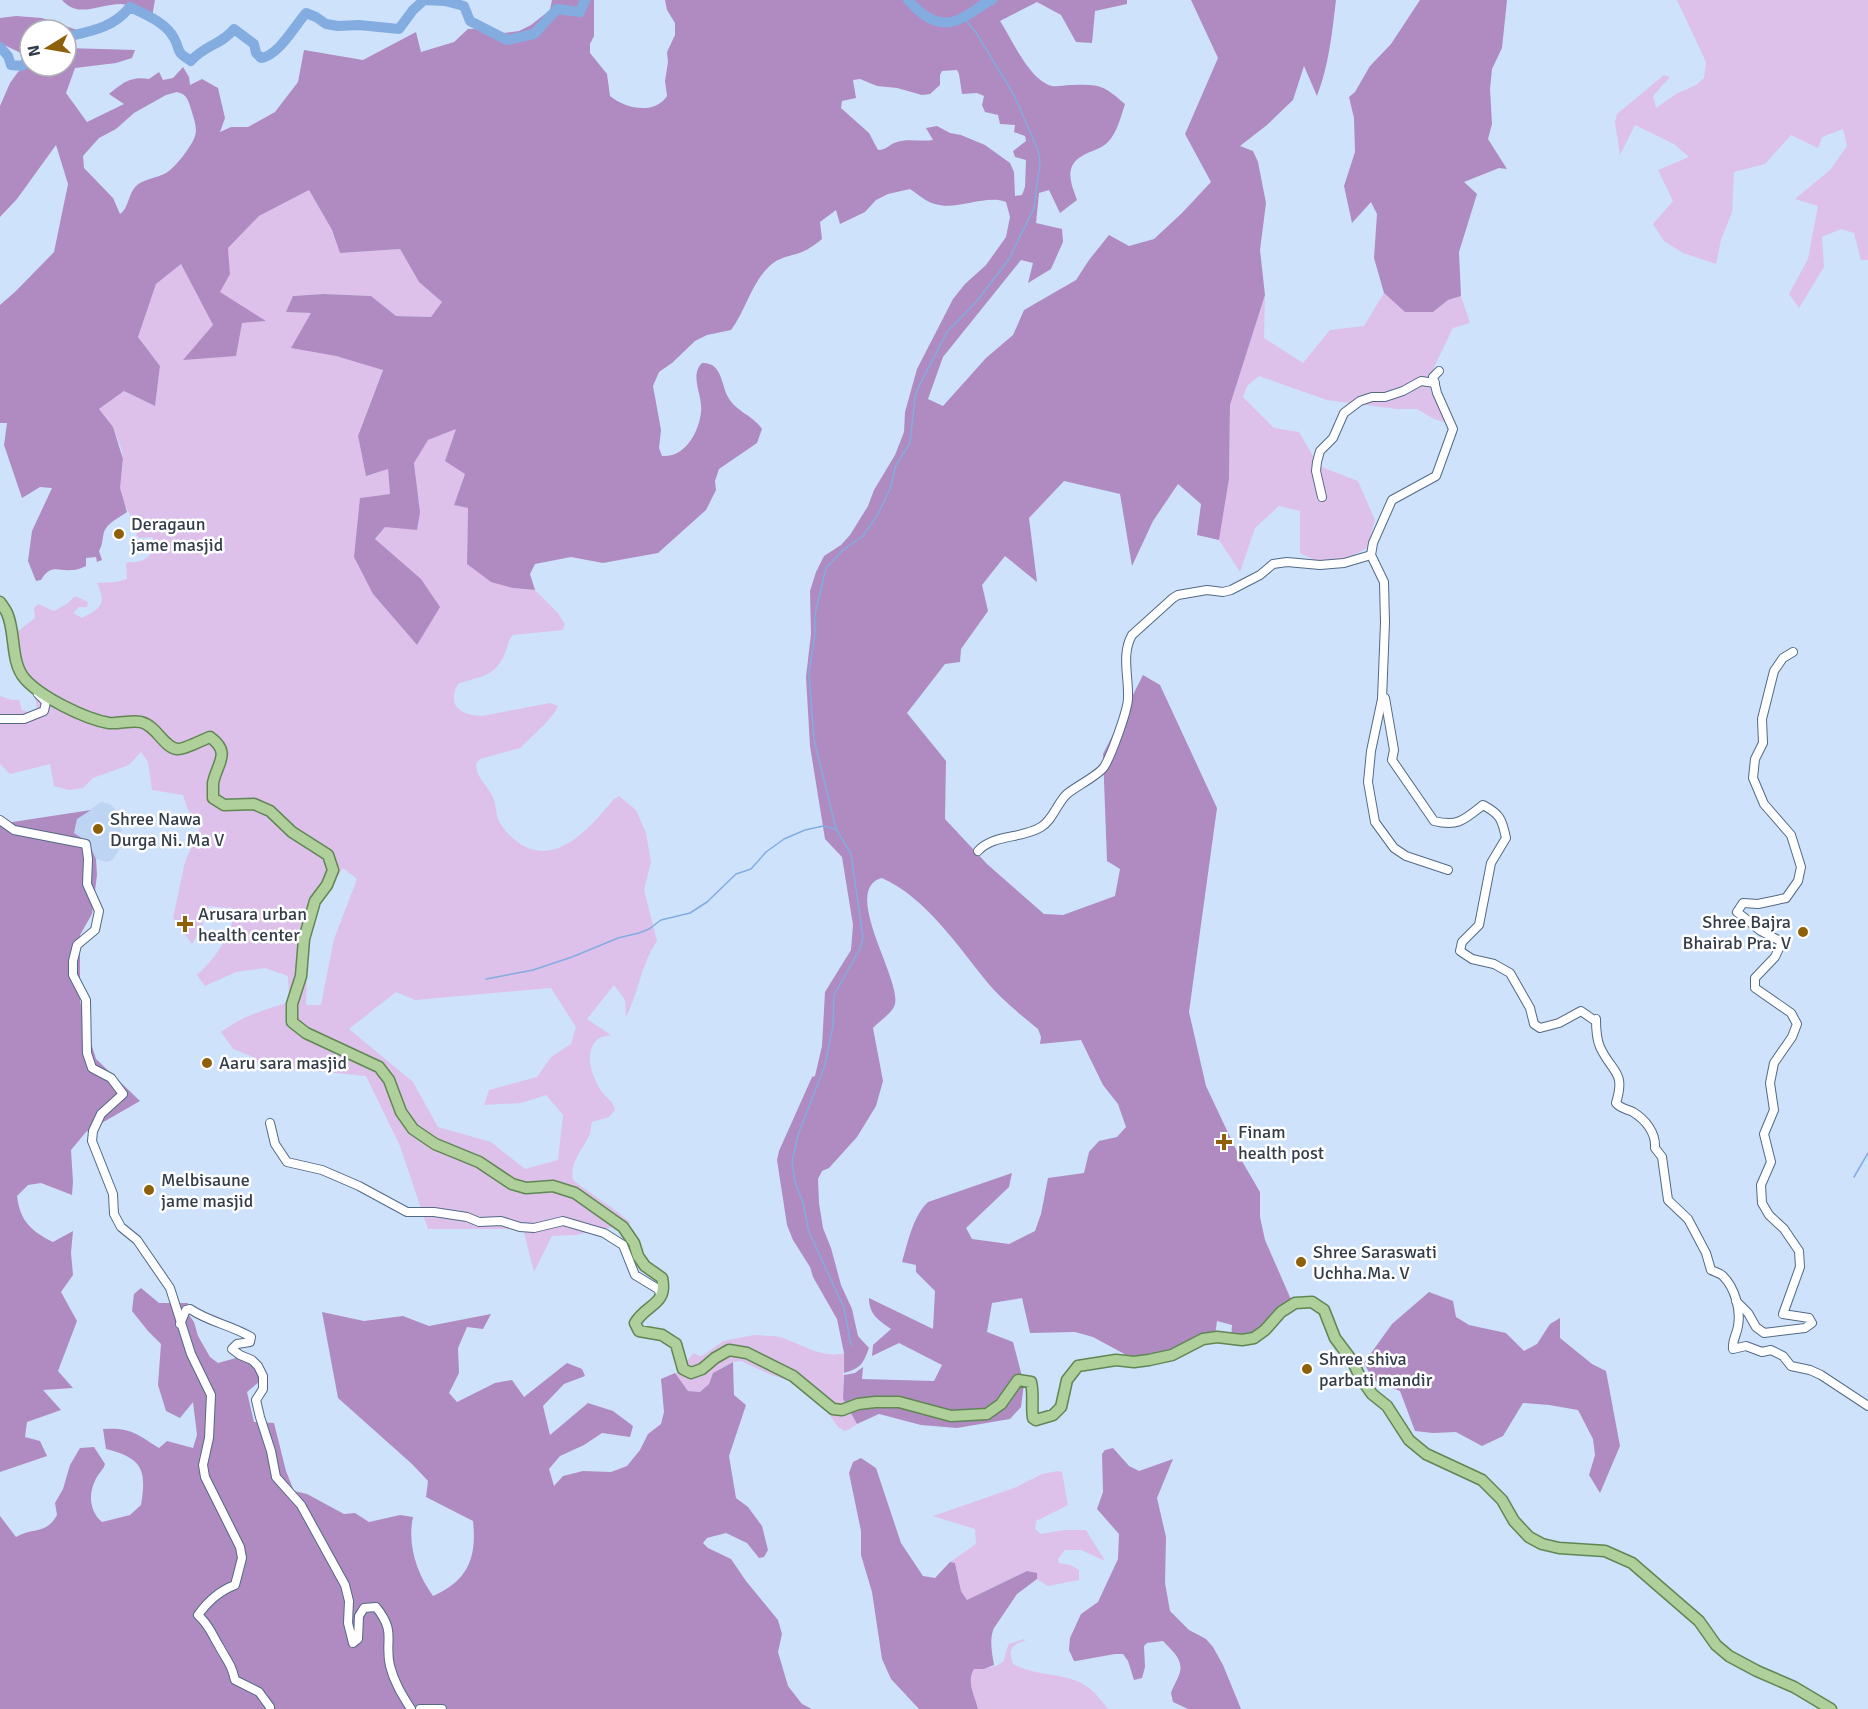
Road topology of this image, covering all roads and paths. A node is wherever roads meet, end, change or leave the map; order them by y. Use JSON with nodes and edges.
{"nodes":[{"id":1,"x":1439,"y":371,"type":"dead end"},
{"id":2,"x":1435,"y":382,"type":"junction"},
{"id":3,"x":1323,"y":497,"type":"dead end"},
{"id":4,"x":1371,"y":555,"type":"junction"},
{"id":5,"x":0,"y":602,"type":"edge"},
{"id":6,"x":1793,"y":652,"type":"dead end"},
{"id":7,"x":33,"y":686,"type":"junction"},
{"id":8,"x":1382,"y":699,"type":"junction"},
{"id":9,"x":0,"y":719,"type":"edge"},
{"id":10,"x":0,"y":820,"type":"edge"},
{"id":11,"x":978,"y":851,"type":"dead end"},
{"id":12,"x":1448,"y":870,"type":"dead end"},
{"id":13,"x":270,"y":1124,"type":"dead end"},
{"id":14,"x":662,"y":1297,"type":"junction"},
{"id":15,"x":1736,"y":1301,"type":"junction"},
{"id":16,"x":180,"y":1324,"type":"junction"},
{"id":17,"x":1868,"y":1406,"type":"edge"},
{"id":18,"x":270,"y":1709,"type":"edge"},
{"id":19,"x":411,"y":1709,"type":"edge"},
{"id":20,"x":420,"y":1709,"type":"edge"},
{"id":21,"x":442,"y":1709,"type":"edge"},
{"id":22,"x":1831,"y":1709,"type":"edge"}],
"edges":[{"from":1,"to":2,"type":"street"},
{"from":2,"to":3,"type":"street"},
{"from":2,"to":4,"type":"street"},
{"from":4,"to":8,"type":"street"},
{"from":4,"to":11,"type":"street"},
{"from":5,"to":7,"type":"main road"},
{"from":6,"to":15,"type":"street"},
{"from":7,"to":9,"type":"street"},
{"from":7,"to":14,"type":"main road"},
{"from":8,"to":12,"type":"street"},
{"from":8,"to":15,"type":"street"},
{"from":10,"to":16,"type":"street"},
{"from":13,"to":14,"type":"street"},
{"from":14,"to":22,"type":"main road"},
{"from":15,"to":17,"type":"street"},
{"from":16,"to":18,"type":"street"},
{"from":16,"to":19,"type":"street"},
{"from":20,"to":21,"type":"street"}]}
